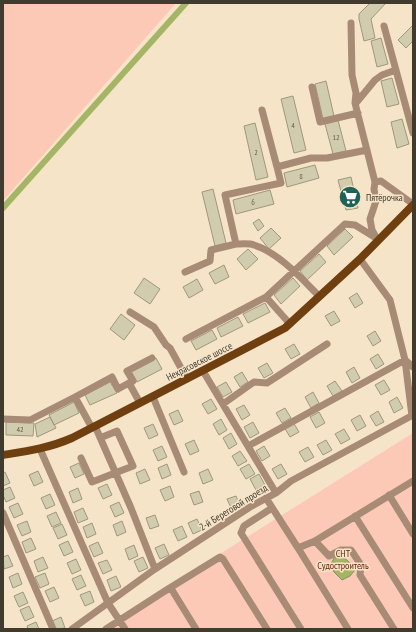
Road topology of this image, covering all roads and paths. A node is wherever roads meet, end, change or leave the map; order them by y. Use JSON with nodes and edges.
{"nodes":[{"id":1,"x":351,"y":23,"type":"dead end"},
{"id":2,"x":384,"y":26,"type":"dead end"},
{"id":3,"x":396,"y":70,"type":"junction"},
{"id":4,"x":312,"y":87,"type":"dead end"},
{"id":5,"x":355,"y":103,"type":"junction"},
{"id":6,"x":262,"y":110,"type":"dead end"},
{"id":7,"x":358,"y":113,"type":"junction"},
{"id":8,"x":413,"y":133,"type":"edge"},
{"id":9,"x":367,"y":150,"type":"junction"},
{"id":10,"x":277,"y":168,"type":"junction"},
{"id":11,"x":375,"y":182,"type":"junction"},
{"id":12,"x":413,"y":205,"type":"edge"},
{"id":13,"x":377,"y":239,"type":"junction"},
{"id":14,"x":236,"y":244,"type":"junction"},
{"id":15,"x":360,"y":259,"type":"junction"},
{"id":16,"x":294,"y":271,"type":"junction"},
{"id":17,"x":185,"y":272,"type":"dead end"},
{"id":18,"x":319,"y":296,"type":"junction"},
{"id":19,"x":266,"y":297,"type":"junction"},
{"id":20,"x":130,"y":312,"type":"dead end"},
{"id":21,"x":290,"y":324,"type":"junction"},
{"id":22,"x":186,"y":339,"type":"dead end"},
{"id":23,"x":327,"y":344,"type":"dead end"},
{"id":24,"x":152,"y":358,"type":"dead end"},
{"id":25,"x":405,"y":360,"type":"junction"},
{"id":26,"x":413,"y":367,"type":"edge"},
{"id":27,"x":203,"y":371,"type":"junction"},
{"id":28,"x":187,"y":379,"type":"junction"},
{"id":29,"x":129,"y":383,"type":"junction"},
{"id":30,"x":75,"y":397,"type":"junction"},
{"id":31,"x":153,"y":397,"type":"junction"},
{"id":32,"x":140,"y":403,"type":"junction"},
{"id":33,"x":223,"y":404,"type":"junction"},
{"id":34,"x":412,"y":416,"type":"edge"},
{"id":35,"x":3,"y":419,"type":"edge"},
{"id":36,"x":93,"y":427,"type":"junction"},
{"id":37,"x":100,"y":438,"type":"junction"},
{"id":38,"x":248,"y":446,"type":"junction"},
{"id":39,"x":40,"y":449,"type":"junction"},
{"id":40,"x":3,"y":455,"type":"edge"},
{"id":41,"x":81,"y":458,"type":"dead end"},
{"id":42,"x":184,"y":472,"type":"dead end"},
{"id":43,"x":116,"y":473,"type":"junction"},
{"id":44,"x":413,"y":481,"type":"edge"},
{"id":45,"x":276,"y":492,"type":"junction"},
{"id":46,"x":389,"y":495,"type":"junction"},
{"id":47,"x":266,"y":498,"type":"junction"},
{"id":48,"x":272,"y":508,"type":"junction"},
{"id":49,"x":3,"y":513,"type":"edge"},
{"id":50,"x":355,"y":516,"type":"junction"},
{"id":51,"x":413,"y":534,"type":"edge"},
{"id":52,"x":315,"y":541,"type":"junction"},
{"id":53,"x":298,"y":548,"type":"junction"},
{"id":54,"x":155,"y":569,"type":"junction"},
{"id":55,"x":168,"y":589,"type":"junction"},
{"id":56,"x":108,"y":603,"type":"junction"},
{"id":57,"x":413,"y":608,"type":"edge"},
{"id":58,"x":119,"y":621,"type":"junction"},
{"id":59,"x":53,"y":629,"type":"edge"},
{"id":60,"x":72,"y":629,"type":"edge"},
{"id":61,"x":106,"y":629,"type":"edge"},
{"id":62,"x":125,"y":629,"type":"edge"},
{"id":63,"x":196,"y":629,"type":"edge"},
{"id":64,"x":267,"y":629,"type":"edge"},
{"id":65,"x":301,"y":629,"type":"edge"},
{"id":66,"x":348,"y":629,"type":"edge"},
{"id":67,"x":394,"y":629,"type":"edge"}],
"edges":[{"from":1,"to":5,"type":"street"},
{"from":2,"to":3,"type":"street"},
{"from":3,"to":5,"type":"street"},
{"from":3,"to":8,"type":"street"},
{"from":4,"to":7,"type":"street"},
{"from":5,"to":7,"type":"street"},
{"from":6,"to":10,"type":"street"},
{"from":7,"to":9,"type":"street"},
{"from":9,"to":10,"type":"street"},
{"from":9,"to":11,"type":"street"},
{"from":10,"to":14,"type":"street"},
{"from":11,"to":12,"type":"street"},
{"from":11,"to":13,"type":"street"},
{"from":12,"to":13,"type":"main road","name":"Некрасовское шоссе"},
{"from":13,"to":15,"type":"main road","name":"Некрасовское шоссе"},
{"from":13,"to":16,"type":"street"},
{"from":14,"to":16,"type":"street"},
{"from":14,"to":17,"type":"street"},
{"from":15,"to":18,"type":"main road","name":"Некрасовское шоссе"},
{"from":15,"to":25,"type":"street"},
{"from":16,"to":18,"type":"street"},
{"from":16,"to":19,"type":"street"},
{"from":18,"to":21,"type":"main road","name":"Некрасовское шоссе"},
{"from":19,"to":21,"type":"street"},
{"from":19,"to":22,"type":"street"},
{"from":20,"to":28,"type":"street"},
{"from":21,"to":27,"type":"main road","name":"Некрасовское шоссе"},
{"from":23,"to":33,"type":"street"},
{"from":24,"to":29,"type":"street"},
{"from":25,"to":26,"type":"street"},
{"from":25,"to":34,"type":"street"},
{"from":25,"to":38,"type":"street"},
{"from":27,"to":28,"type":"main road","name":"Некрасовское шоссе"},
{"from":27,"to":33,"type":"street"},
{"from":28,"to":31,"type":"main road","name":"Некрасовское шоссе"},
{"from":29,"to":30,"type":"street"},
{"from":29,"to":32,"type":"street"},
{"from":30,"to":35,"type":"street"},
{"from":30,"to":36,"type":"street"},
{"from":31,"to":32,"type":"main road","name":"Некрасовское шоссе"},
{"from":31,"to":42,"type":"street"},
{"from":32,"to":36,"type":"main road","name":"Некрасовское шоссе"},
{"from":33,"to":38,"type":"street"},
{"from":34,"to":45,"type":"street","name":"2-й Береговой проезд"},
{"from":36,"to":37,"type":"street"},
{"from":36,"to":39,"type":"main road","name":"Некрасовское шоссе"},
{"from":37,"to":43,"type":"street"},
{"from":37,"to":43,"type":"street"},
{"from":38,"to":45,"type":"street"},
{"from":39,"to":40,"type":"main road","name":"Некрасовское шоссе"},
{"from":39,"to":56,"type":"street"},
{"from":41,"to":43,"type":"street"},
{"from":43,"to":54,"type":"street"},
{"from":44,"to":46,"type":"street"},
{"from":45,"to":47,"type":"street","name":"2-й Береговой проезд"},
{"from":46,"to":50,"type":"street"},
{"from":46,"to":51,"type":"street"},
{"from":47,"to":48,"type":"street"},
{"from":47,"to":54,"type":"street","name":"2-й Береговой проезд"},
{"from":48,"to":53,"type":"street"},
{"from":48,"to":65,"type":"street"},
{"from":49,"to":59,"type":"street"},
{"from":50,"to":52,"type":"street"},
{"from":50,"to":57,"type":"street"},
{"from":52,"to":53,"type":"street"},
{"from":52,"to":67,"type":"street"},
{"from":53,"to":66,"type":"street"},
{"from":54,"to":56,"type":"street","name":"2-й Береговой проезд"},
{"from":55,"to":58,"type":"street"},
{"from":55,"to":63,"type":"street"},
{"from":55,"to":64,"type":"street"},
{"from":56,"to":58,"type":"street"},
{"from":56,"to":60,"type":"street","name":"2-й Береговой проезд"},
{"from":58,"to":61,"type":"street"},
{"from":58,"to":62,"type":"street"}]}
